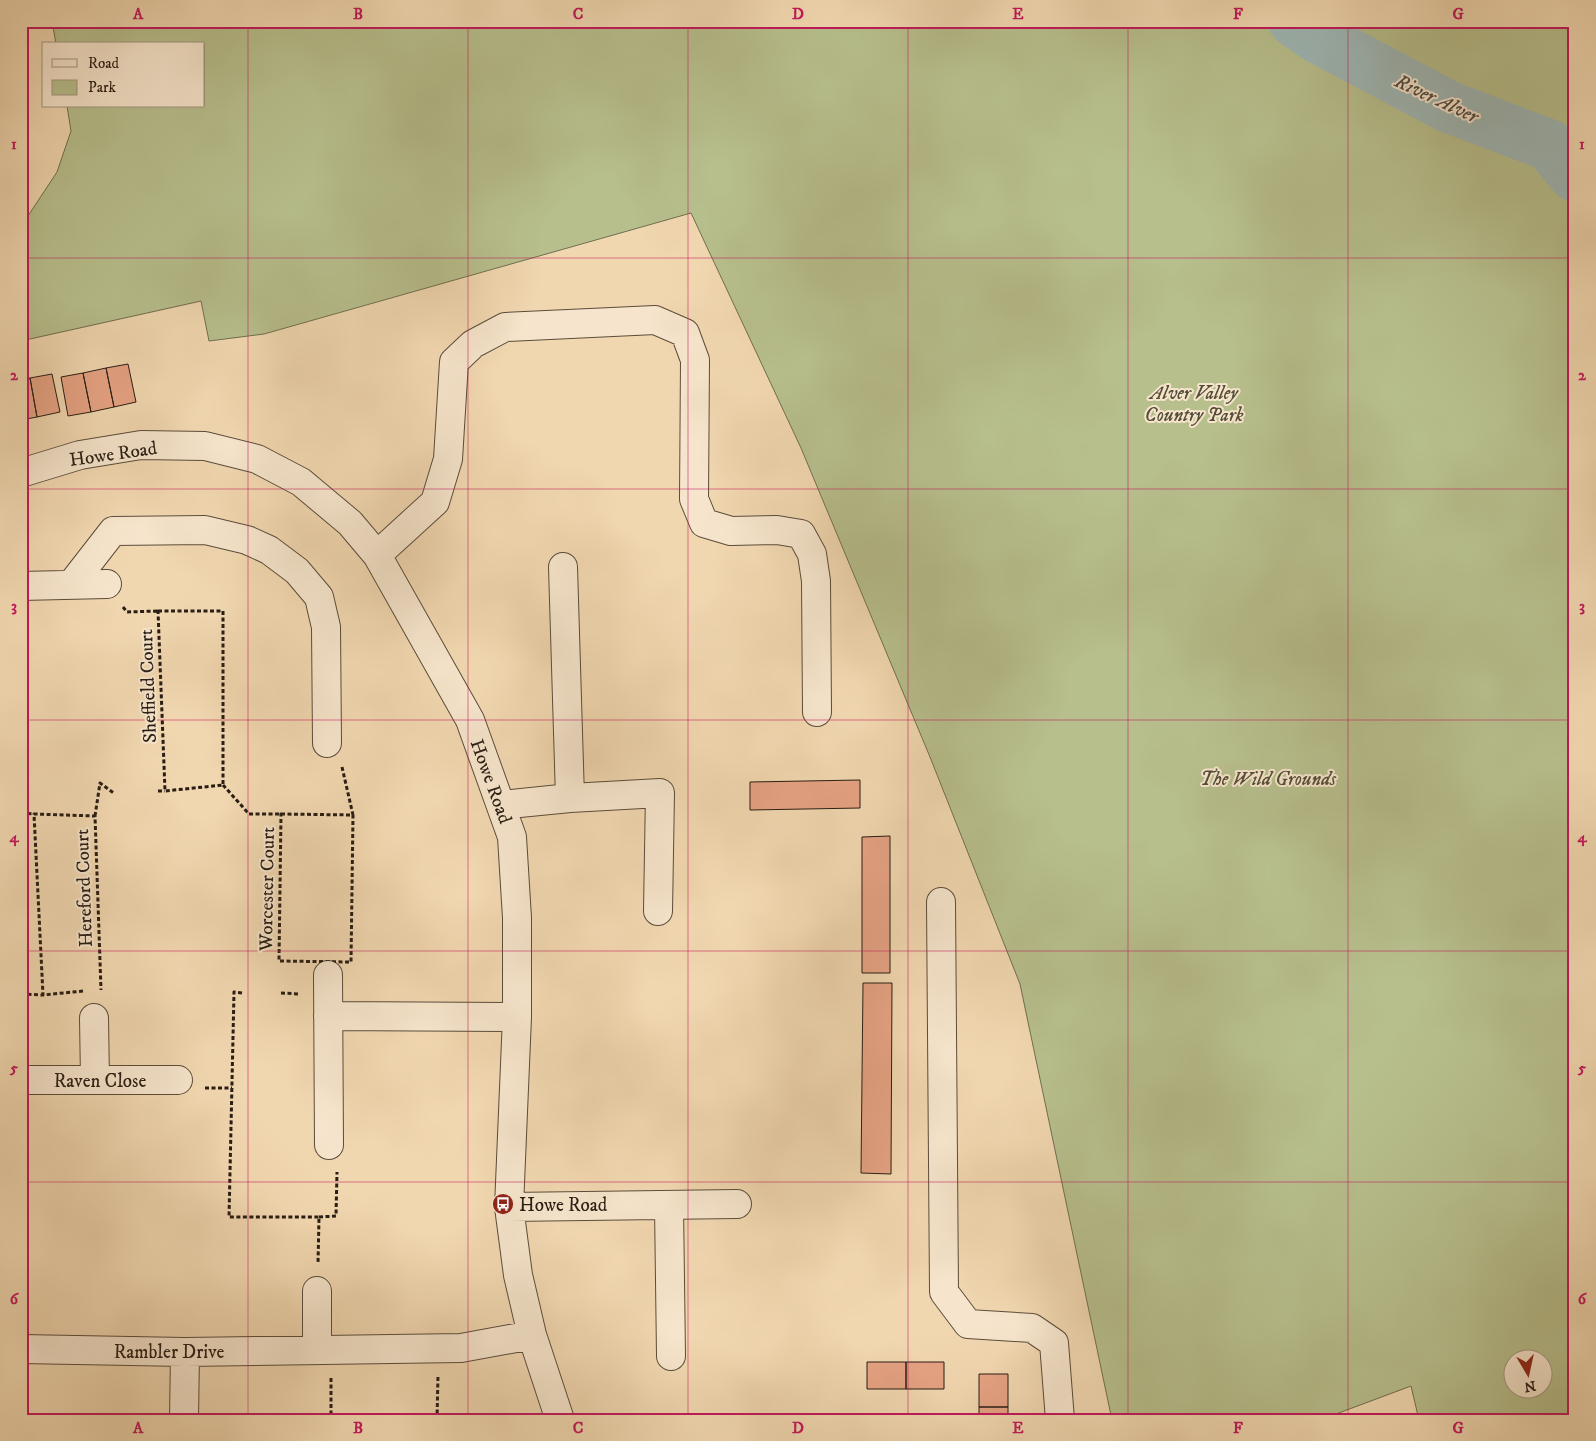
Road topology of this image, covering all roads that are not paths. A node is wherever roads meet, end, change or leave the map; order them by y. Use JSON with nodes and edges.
{"nodes":[{"id":1,"x":21,"y":473,"type":"edge"},
{"id":2,"x":377,"y":554,"type":"junction"},
{"id":3,"x":563,"y":567,"type":"dead end"},
{"id":4,"x":107,"y":584,"type":"dead end"},
{"id":5,"x":71,"y":585,"type":"junction"},
{"id":6,"x":21,"y":586,"type":"edge"},
{"id":7,"x":817,"y":712,"type":"dead end"},
{"id":8,"x":327,"y":743,"type":"road end"},
{"id":9,"x":570,"y":798,"type":"junction"},
{"id":10,"x":501,"y":805,"type":"junction"},
{"id":11,"x":941,"y":902,"type":"dead end"},
{"id":12,"x":658,"y":911,"type":"dead end"},
{"id":13,"x":328,"y":975,"type":"dead end"},
{"id":14,"x":328,"y":1016,"type":"junction"},
{"id":15,"x":517,"y":1017,"type":"junction"},
{"id":16,"x":94,"y":1018,"type":"dead end"},
{"id":17,"x":21,"y":1080,"type":"edge"},
{"id":18,"x":95,"y":1080,"type":"junction"},
{"id":19,"x":178,"y":1080,"type":"dead end"},
{"id":20,"x":329,"y":1145,"type":"road end"},
{"id":21,"x":737,"y":1204,"type":"dead end"},
{"id":22,"x":669,"y":1205,"type":"junction"},
{"id":23,"x":509,"y":1207,"type":"junction"},
{"id":24,"x":318,"y":1291,"type":"road end"},
{"id":25,"x":532,"y":1335,"type":"junction"},
{"id":26,"x":21,"y":1349,"type":"edge"},
{"id":27,"x":324,"y":1350,"type":"junction"},
{"id":28,"x":184,"y":1352,"type":"junction"},
{"id":29,"x":671,"y":1356,"type":"dead end"},
{"id":30,"x":184,"y":1420,"type":"edge"},
{"id":31,"x":560,"y":1420,"type":"edge"},
{"id":32,"x":1060,"y":1420,"type":"edge"}],
"edges":[{"from":1,"to":2,"type":"street","name":"Howe Road"},
{"from":2,"to":7,"type":"street"},
{"from":2,"to":10,"type":"street","name":"Howe Road"},
{"from":3,"to":9,"type":"street"},
{"from":4,"to":5,"type":"street"},
{"from":5,"to":6,"type":"street"},
{"from":5,"to":8,"type":"street"},
{"from":9,"to":10,"type":"street"},
{"from":9,"to":12,"type":"street"},
{"from":10,"to":15,"type":"street","name":"Howe Road"},
{"from":11,"to":32,"type":"street"},
{"from":13,"to":14,"type":"street"},
{"from":14,"to":15,"type":"street"},
{"from":14,"to":20,"type":"street"},
{"from":15,"to":23,"type":"street","name":"Howe Road"},
{"from":16,"to":18,"type":"street"},
{"from":17,"to":18,"type":"street","name":"Raven Close"},
{"from":18,"to":19,"type":"street","name":"Raven Close"},
{"from":21,"to":22,"type":"street"},
{"from":22,"to":23,"type":"street"},
{"from":22,"to":29,"type":"street"},
{"from":23,"to":25,"type":"street","name":"Howe Road"},
{"from":24,"to":27,"type":"street"},
{"from":25,"to":27,"type":"street","name":"Rambler Drive"},
{"from":25,"to":31,"type":"street","name":"Howe Road"},
{"from":26,"to":28,"type":"street","name":"Rambler Drive"},
{"from":27,"to":28,"type":"street","name":"Rambler Drive"},
{"from":28,"to":30,"type":"street"}]}
